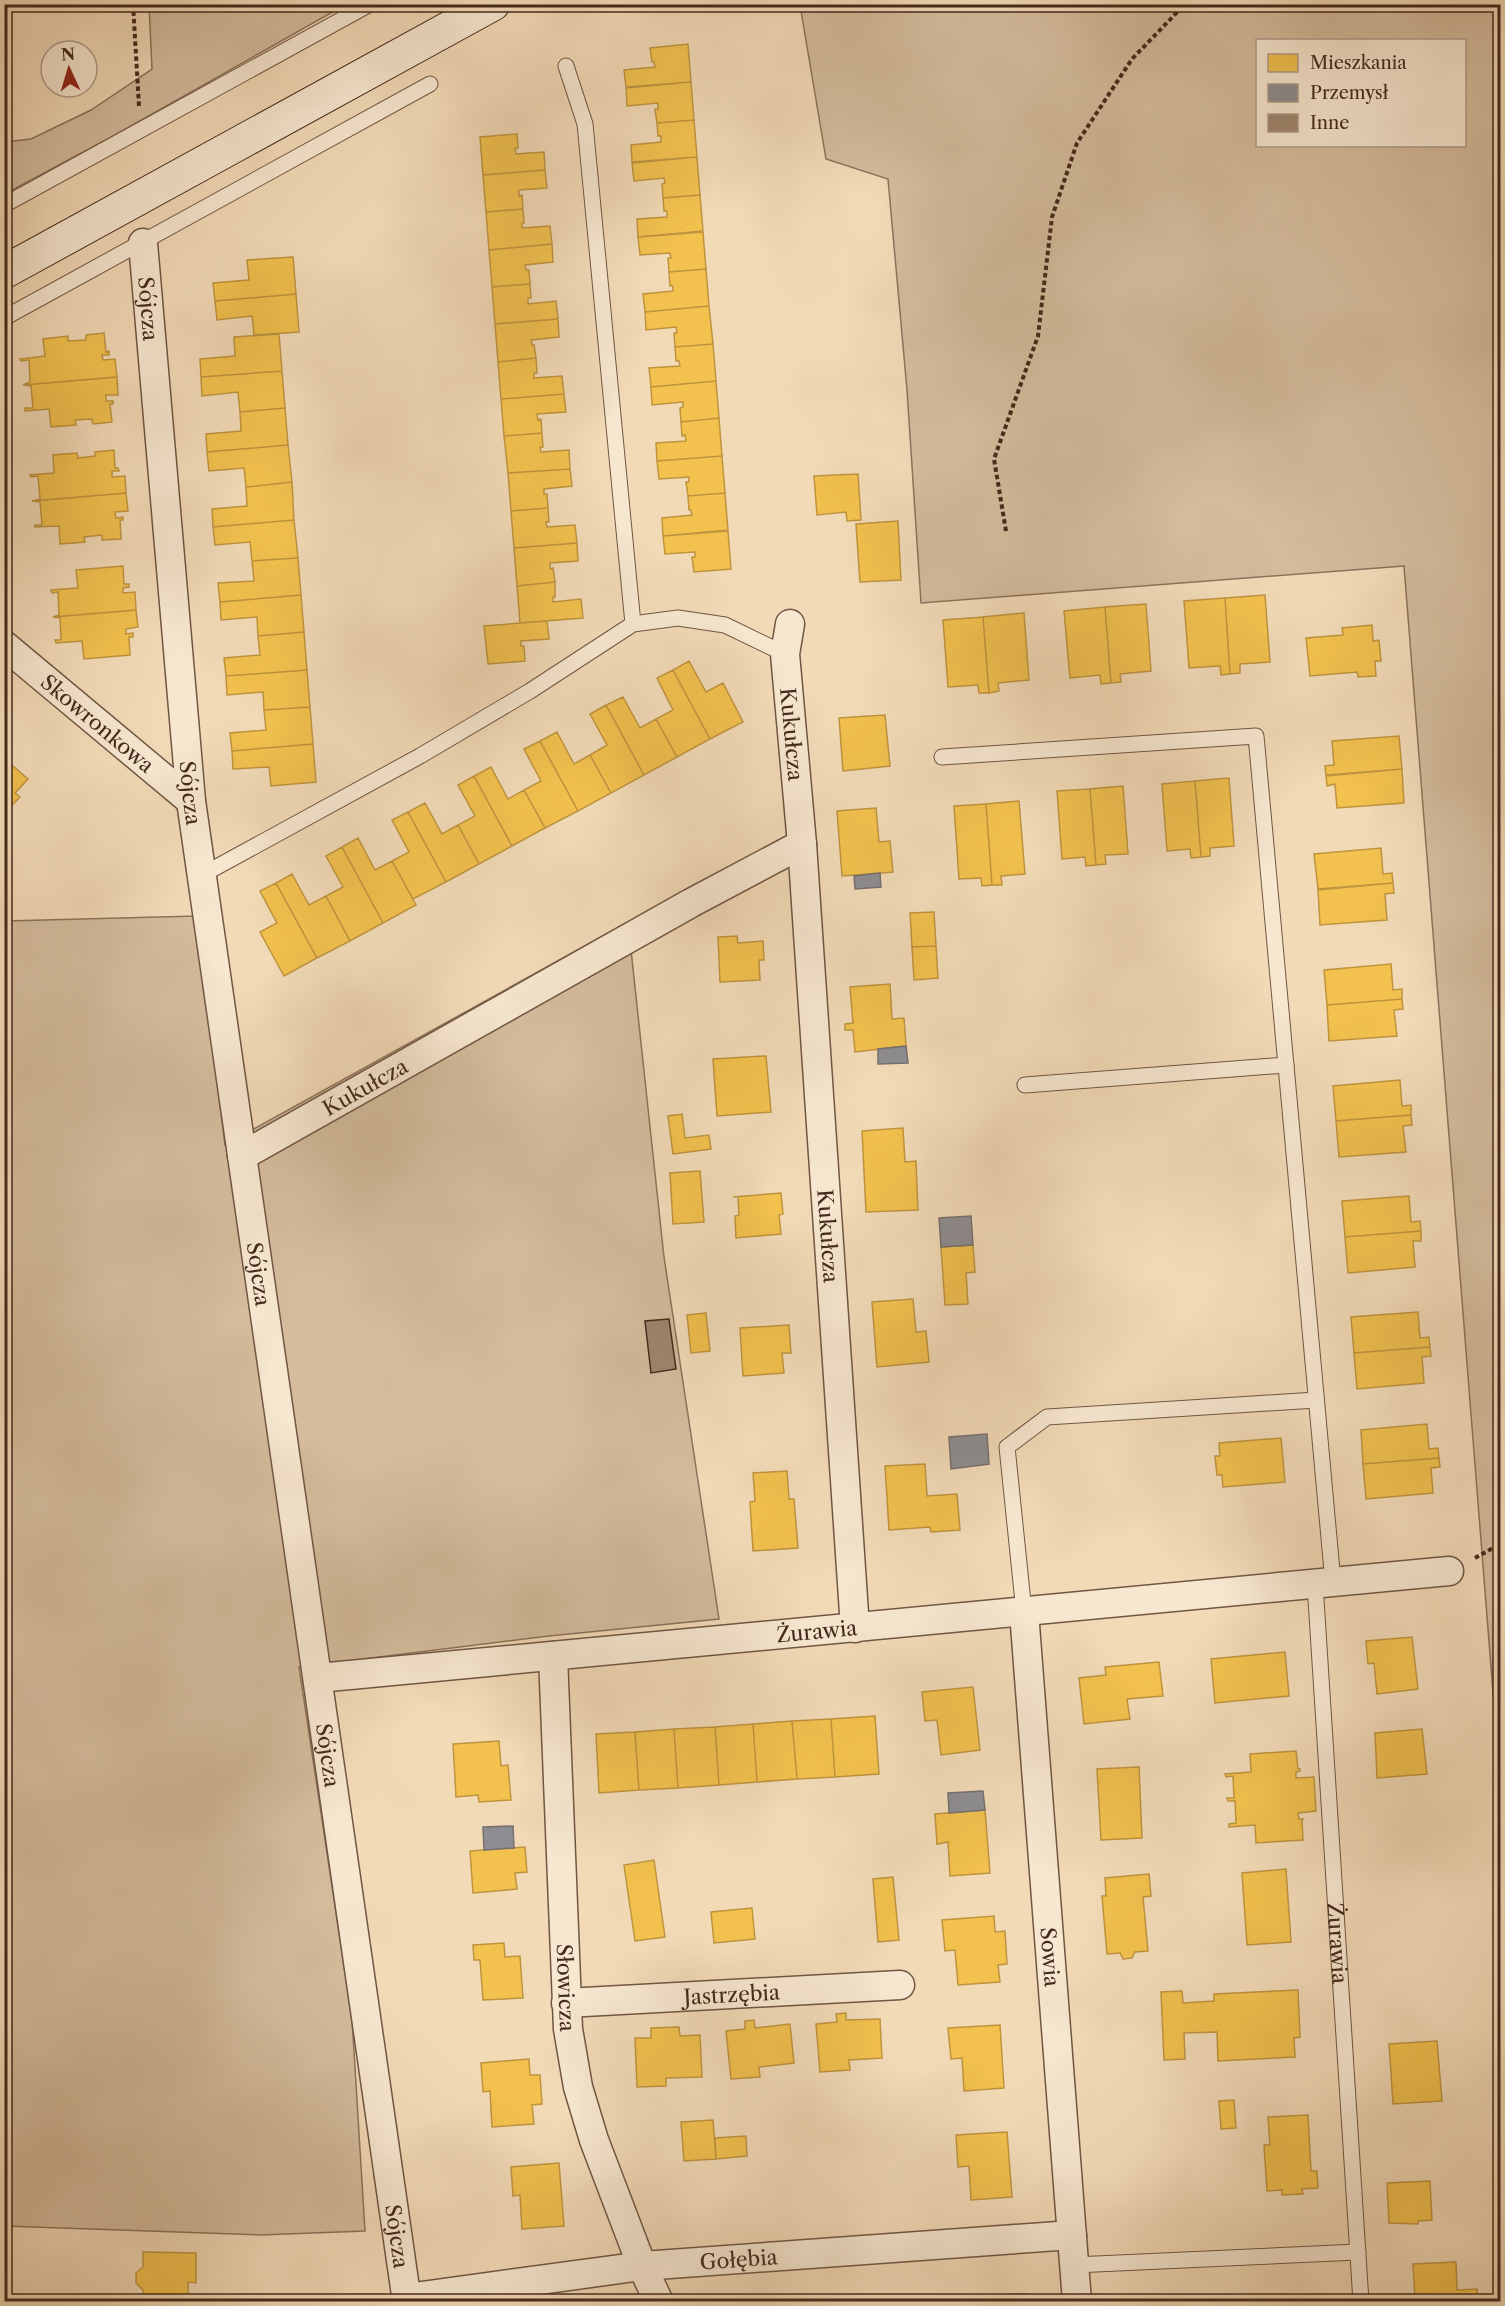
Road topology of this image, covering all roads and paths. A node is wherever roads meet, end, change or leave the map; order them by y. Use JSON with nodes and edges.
{"nodes":[{"id":1,"x":134,"y":4,"type":"edge"},
{"id":2,"x":370,"y":4,"type":"edge"},
{"id":3,"x":492,"y":4,"type":"edge"},
{"id":4,"x":1185,"y":4,"type":"edge"},
{"id":5,"x":566,"y":66,"type":"dead end"},
{"id":6,"x":430,"y":84,"type":"dead end"},
{"id":7,"x":140,"y":131,"type":"junction"},
{"id":8,"x":4,"y":205,"type":"edge"},
{"id":9,"x":143,"y":243,"type":"junction"},
{"id":10,"x":4,"y":272,"type":"edge"},
{"id":11,"x":4,"y":318,"type":"edge"},
{"id":12,"x":1006,"y":531,"type":"dead end"},
{"id":13,"x":633,"y":624,"type":"junction"},
{"id":14,"x":789,"y":624,"type":"dead end"},
{"id":15,"x":4,"y":645,"type":"edge"},
{"id":16,"x":785,"y":654,"type":"junction"},
{"id":17,"x":942,"y":757,"type":"dead end"},
{"id":18,"x":191,"y":801,"type":"junction"},
{"id":19,"x":802,"y":844,"type":"junction"},
{"id":20,"x":202,"y":875,"type":"junction"},
{"id":21,"x":1286,"y":1065,"type":"junction"},
{"id":22,"x":1025,"y":1085,"type":"dead end"},
{"id":23,"x":242,"y":1156,"type":"junction"},
{"id":24,"x":1316,"y":1400,"type":"junction"},
{"id":25,"x":1449,"y":1571,"type":"dead end"},
{"id":26,"x":1324,"y":1583,"type":"junction"},
{"id":27,"x":1024,"y":1612,"type":"junction"},
{"id":28,"x":855,"y":1628,"type":"junction"},
{"id":29,"x":553,"y":1656,"type":"junction"},
{"id":30,"x":318,"y":1678,"type":"junction"},
{"id":31,"x":900,"y":1985,"type":"dead end"},
{"id":32,"x":566,"y":2003,"type":"junction"},
{"id":33,"x":1072,"y":2235,"type":"junction"},
{"id":34,"x":1358,"y":2252,"type":"junction"},
{"id":35,"x":1074,"y":2265,"type":"junction"},
{"id":36,"x":642,"y":2266,"type":"junction"},
{"id":37,"x":407,"y":2300,"type":"edge"},
{"id":38,"x":659,"y":2301,"type":"edge"},
{"id":39,"x":1077,"y":2301,"type":"edge"},
{"id":40,"x":1361,"y":2301,"type":"edge"}],
"edges":[{"from":1,"to":7,"type":"path"},
{"from":2,"to":7,"type":"lane"},
{"from":3,"to":10,"type":"main road"},
{"from":4,"to":12,"type":"path"},
{"from":5,"to":13,"type":"lane"},
{"from":6,"to":9,"type":"lane"},
{"from":7,"to":8,"type":"lane"},
{"from":9,"to":11,"type":"lane"},
{"from":9,"to":18,"type":"street","name":"Sójcza"},
{"from":13,"to":16,"type":"lane"},
{"from":13,"to":20,"type":"lane"},
{"from":14,"to":16,"type":"street","name":"Kukułcza"},
{"from":15,"to":18,"type":"street","name":"Skowronkowa"},
{"from":16,"to":19,"type":"street","name":"Kukułcza"},
{"from":17,"to":21,"type":"lane"},
{"from":18,"to":20,"type":"street","name":"Sójcza"},
{"from":19,"to":23,"type":"street","name":"Kukułcza"},
{"from":19,"to":28,"type":"street","name":"Kukułcza"},
{"from":20,"to":23,"type":"street","name":"Sójcza"},
{"from":21,"to":22,"type":"lane"},
{"from":21,"to":24,"type":"lane"},
{"from":23,"to":30,"type":"street","name":"Sójcza"},
{"from":24,"to":26,"type":"lane"},
{"from":24,"to":27,"type":"lane"},
{"from":25,"to":26,"type":"street","name":"Żurawia"},
{"from":26,"to":27,"type":"street","name":"Żurawia"},
{"from":26,"to":34,"type":"lane","name":"Żurawia"},
{"from":27,"to":28,"type":"street","name":"Żurawia"},
{"from":27,"to":33,"type":"street","name":"Sowia"},
{"from":28,"to":29,"type":"street","name":"Żurawia"},
{"from":29,"to":30,"type":"street","name":"Żurawia"},
{"from":29,"to":32,"type":"street","name":"Słowicza"},
{"from":30,"to":37,"type":"street","name":"Sójcza"},
{"from":31,"to":32,"type":"street","name":"Jastrzębia"},
{"from":32,"to":36,"type":"street","name":"Słowicza"},
{"from":33,"to":35,"type":"street","name":"Sowia"},
{"from":33,"to":36,"type":"street","name":"Gołębia"},
{"from":34,"to":35,"type":"lane"},
{"from":34,"to":40,"type":"lane","name":"Żurawia"},
{"from":35,"to":39,"type":"street","name":"Sowia"},
{"from":36,"to":37,"type":"street","name":"Gołębia"},
{"from":36,"to":38,"type":"street","name":"Słowicza"}]}
